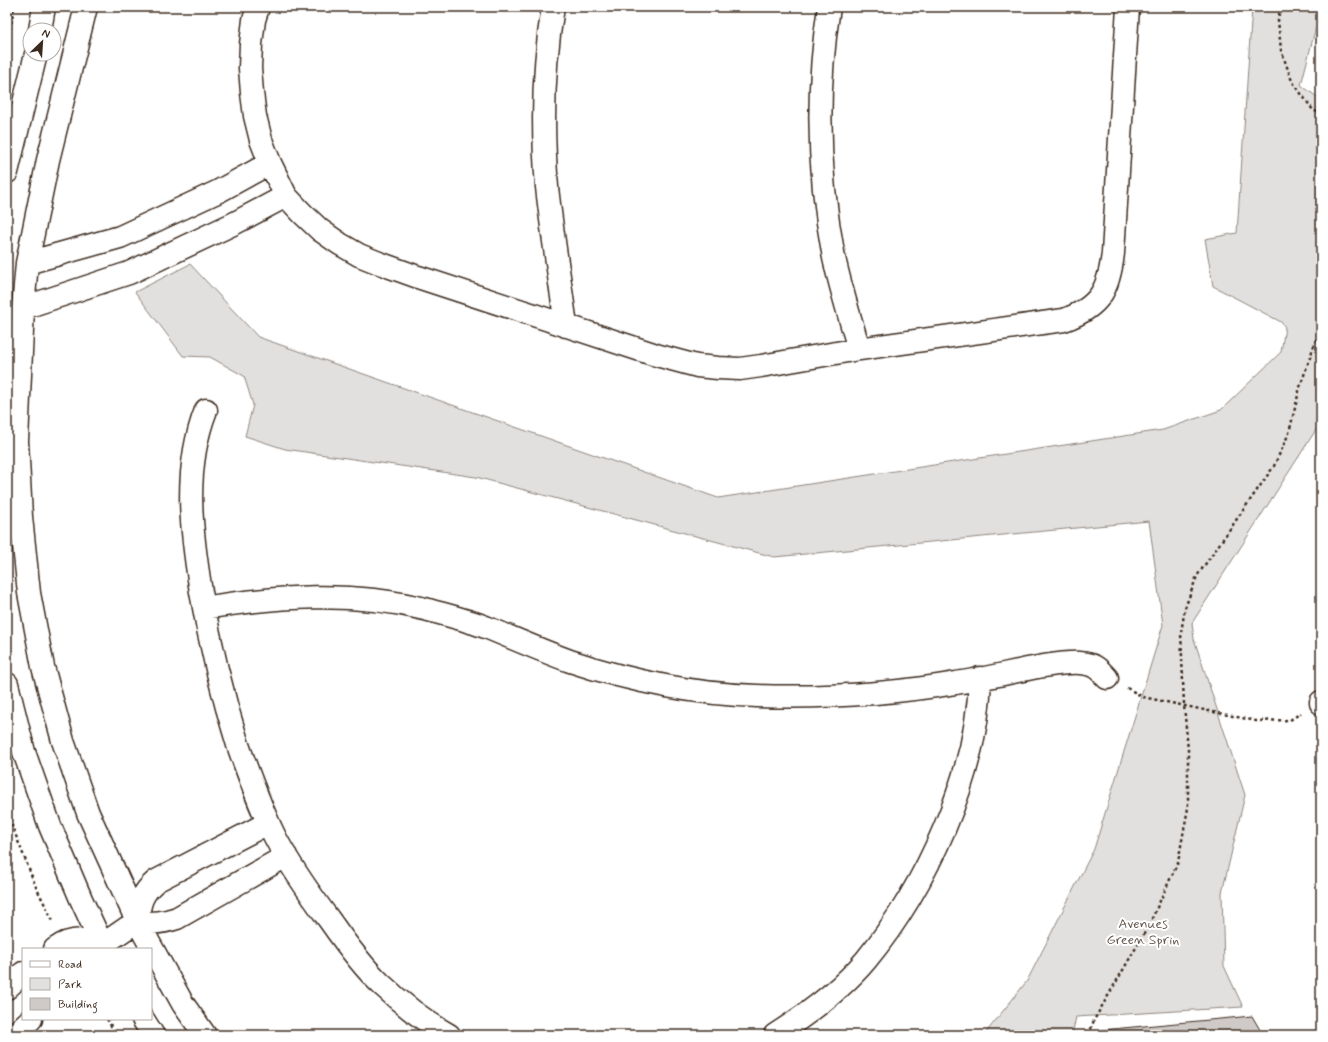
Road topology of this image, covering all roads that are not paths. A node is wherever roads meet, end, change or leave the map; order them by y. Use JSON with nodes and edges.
{"nodes":[{"id":1,"x":44,"y":7,"type":"edge"},
{"id":2,"x":86,"y":7,"type":"edge"},
{"id":3,"x":258,"y":7,"type":"edge"},
{"id":4,"x":553,"y":7,"type":"edge"},
{"id":5,"x":829,"y":7,"type":"edge"},
{"id":6,"x":1128,"y":7,"type":"edge"},
{"id":7,"x":41,"y":22,"type":"edge"},
{"id":8,"x":34,"y":62,"type":"edge"},
{"id":9,"x":270,"y":162,"type":"junction"},
{"id":10,"x":7,"y":172,"type":"edge"},
{"id":11,"x":286,"y":196,"type":"junction"},
{"id":12,"x":27,"y":263,"type":"junction"},
{"id":13,"x":23,"y":308,"type":"junction"},
{"id":14,"x":566,"y":326,"type":"junction"},
{"id":15,"x":859,"y":349,"type":"junction"},
{"id":16,"x":206,"y":410,"type":"dead end"},
{"id":17,"x":204,"y":608,"type":"junction"},
{"id":18,"x":980,"y":678,"type":"junction"},
{"id":19,"x":1107,"y":678,"type":"road end"},
{"id":20,"x":7,"y":684,"type":"edge"},
{"id":21,"x":268,"y":823,"type":"junction"},
{"id":22,"x":286,"y":856,"type":"junction"},
{"id":23,"x":137,"y":921,"type":"junction"},
{"id":24,"x":59,"y":946,"type":"edge"},
{"id":25,"x":102,"y":948,"type":"edge"},
{"id":26,"x":152,"y":948,"type":"edge"},
{"id":27,"x":152,"y":948,"type":"edge"},
{"id":28,"x":22,"y":975,"type":"edge"},
{"id":29,"x":7,"y":988,"type":"edge"},
{"id":30,"x":30,"y":1020,"type":"edge"},
{"id":31,"x":144,"y":1020,"type":"edge"},
{"id":32,"x":423,"y":1029,"type":"edge"},
{"id":33,"x":14,"y":1035,"type":"edge"},
{"id":34,"x":153,"y":1035,"type":"edge"},
{"id":35,"x":205,"y":1035,"type":"edge"},
{"id":36,"x":449,"y":1035,"type":"edge"},
{"id":37,"x":776,"y":1035,"type":"edge"}],
"edges":[{"from":1,"to":7,"type":"street"},
{"from":2,"to":12,"type":"street"},
{"from":3,"to":9,"type":"street"},
{"from":4,"to":14,"type":"street"},
{"from":5,"to":15,"type":"street"},
{"from":6,"to":15,"type":"street"},
{"from":8,"to":10,"type":"street"},
{"from":9,"to":11,"type":"street"},
{"from":9,"to":12,"type":"street"},
{"from":11,"to":13,"type":"street"},
{"from":11,"to":14,"type":"street"},
{"from":12,"to":13,"type":"street"},
{"from":13,"to":23,"type":"street"},
{"from":14,"to":15,"type":"street"},
{"from":16,"to":17,"type":"street"},
{"from":17,"to":18,"type":"street"},
{"from":17,"to":21,"type":"street"},
{"from":18,"to":19,"type":"street"},
{"from":18,"to":37,"type":"street"},
{"from":20,"to":25,"type":"street"},
{"from":21,"to":22,"type":"street"},
{"from":21,"to":23,"type":"street"},
{"from":22,"to":23,"type":"street"},
{"from":22,"to":32,"type":"street"},
{"from":23,"to":25,"type":"street"},
{"from":23,"to":27,"type":"street"},
{"from":24,"to":25,"type":"street"},
{"from":26,"to":35,"type":"street"},
{"from":28,"to":29,"type":"street"},
{"from":30,"to":33,"type":"street"},
{"from":31,"to":34,"type":"street"},
{"from":32,"to":36,"type":"street"}]}
